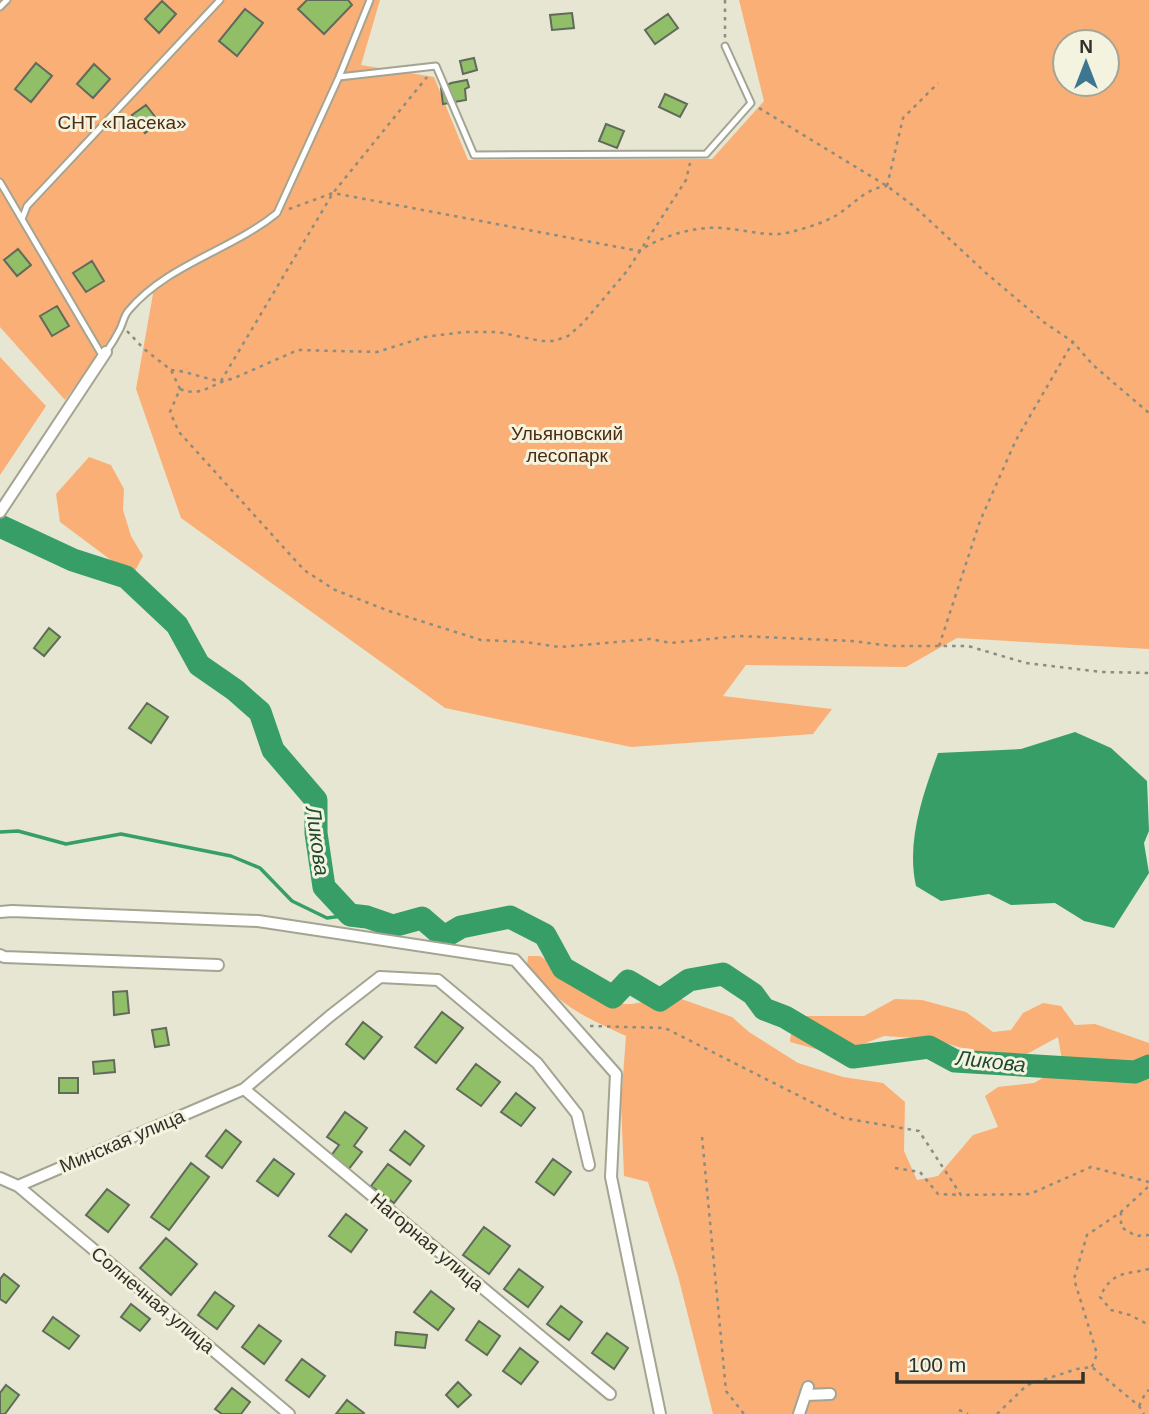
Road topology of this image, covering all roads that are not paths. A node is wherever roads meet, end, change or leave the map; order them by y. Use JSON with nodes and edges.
{"nodes":[{"id":1,"x":7,"y":0,"type":"edge"},
{"id":2,"x":220,"y":0,"type":"edge"},
{"id":3,"x":370,"y":0,"type":"edge"},
{"id":4,"x":0,"y":7,"type":"edge"},
{"id":5,"x":725,"y":46,"type":"road end"},
{"id":6,"x":339,"y":78,"type":"junction"},
{"id":7,"x":0,"y":183,"type":"edge"},
{"id":8,"x":22,"y":219,"type":"junction"},
{"id":9,"x":105,"y":355,"type":"junction"},
{"id":10,"x":0,"y":512,"type":"edge"},
{"id":11,"x":0,"y":912,"type":"edge"},
{"id":12,"x":0,"y":955,"type":"edge"},
{"id":13,"x":219,"y":965,"type":"dead end"},
{"id":14,"x":244,"y":1089,"type":"junction"},
{"id":15,"x":589,"y":1165,"type":"dead end"},
{"id":16,"x":0,"y":1178,"type":"edge"},
{"id":17,"x":18,"y":1186,"type":"junction"},
{"id":18,"x":610,"y":1394,"type":"dead end"},
{"id":19,"x":830,"y":1394,"type":"dead end"},
{"id":20,"x":289,"y":1414,"type":"edge"},
{"id":21,"x":660,"y":1414,"type":"edge"},
{"id":22,"x":799,"y":1414,"type":"edge"}],
"edges":[{"from":1,"to":4,"type":"lane"},
{"from":2,"to":8,"type":"lane"},
{"from":3,"to":6,"type":"lane"},
{"from":5,"to":6,"type":"lane"},
{"from":6,"to":9,"type":"lane"},
{"from":7,"to":8,"type":"lane"},
{"from":8,"to":9,"type":"lane"},
{"from":9,"to":10,"type":"street"},
{"from":11,"to":21,"type":"street"},
{"from":12,"to":13,"type":"street"},
{"from":14,"to":15,"type":"street","name":"Минская улица"},
{"from":14,"to":17,"type":"street","name":"Минская улица"},
{"from":14,"to":18,"type":"street","name":"Нагорная улица"},
{"from":16,"to":17,"type":"street"},
{"from":17,"to":20,"type":"street","name":"Солнечная улица"},
{"from":19,"to":22,"type":"street"}]}
